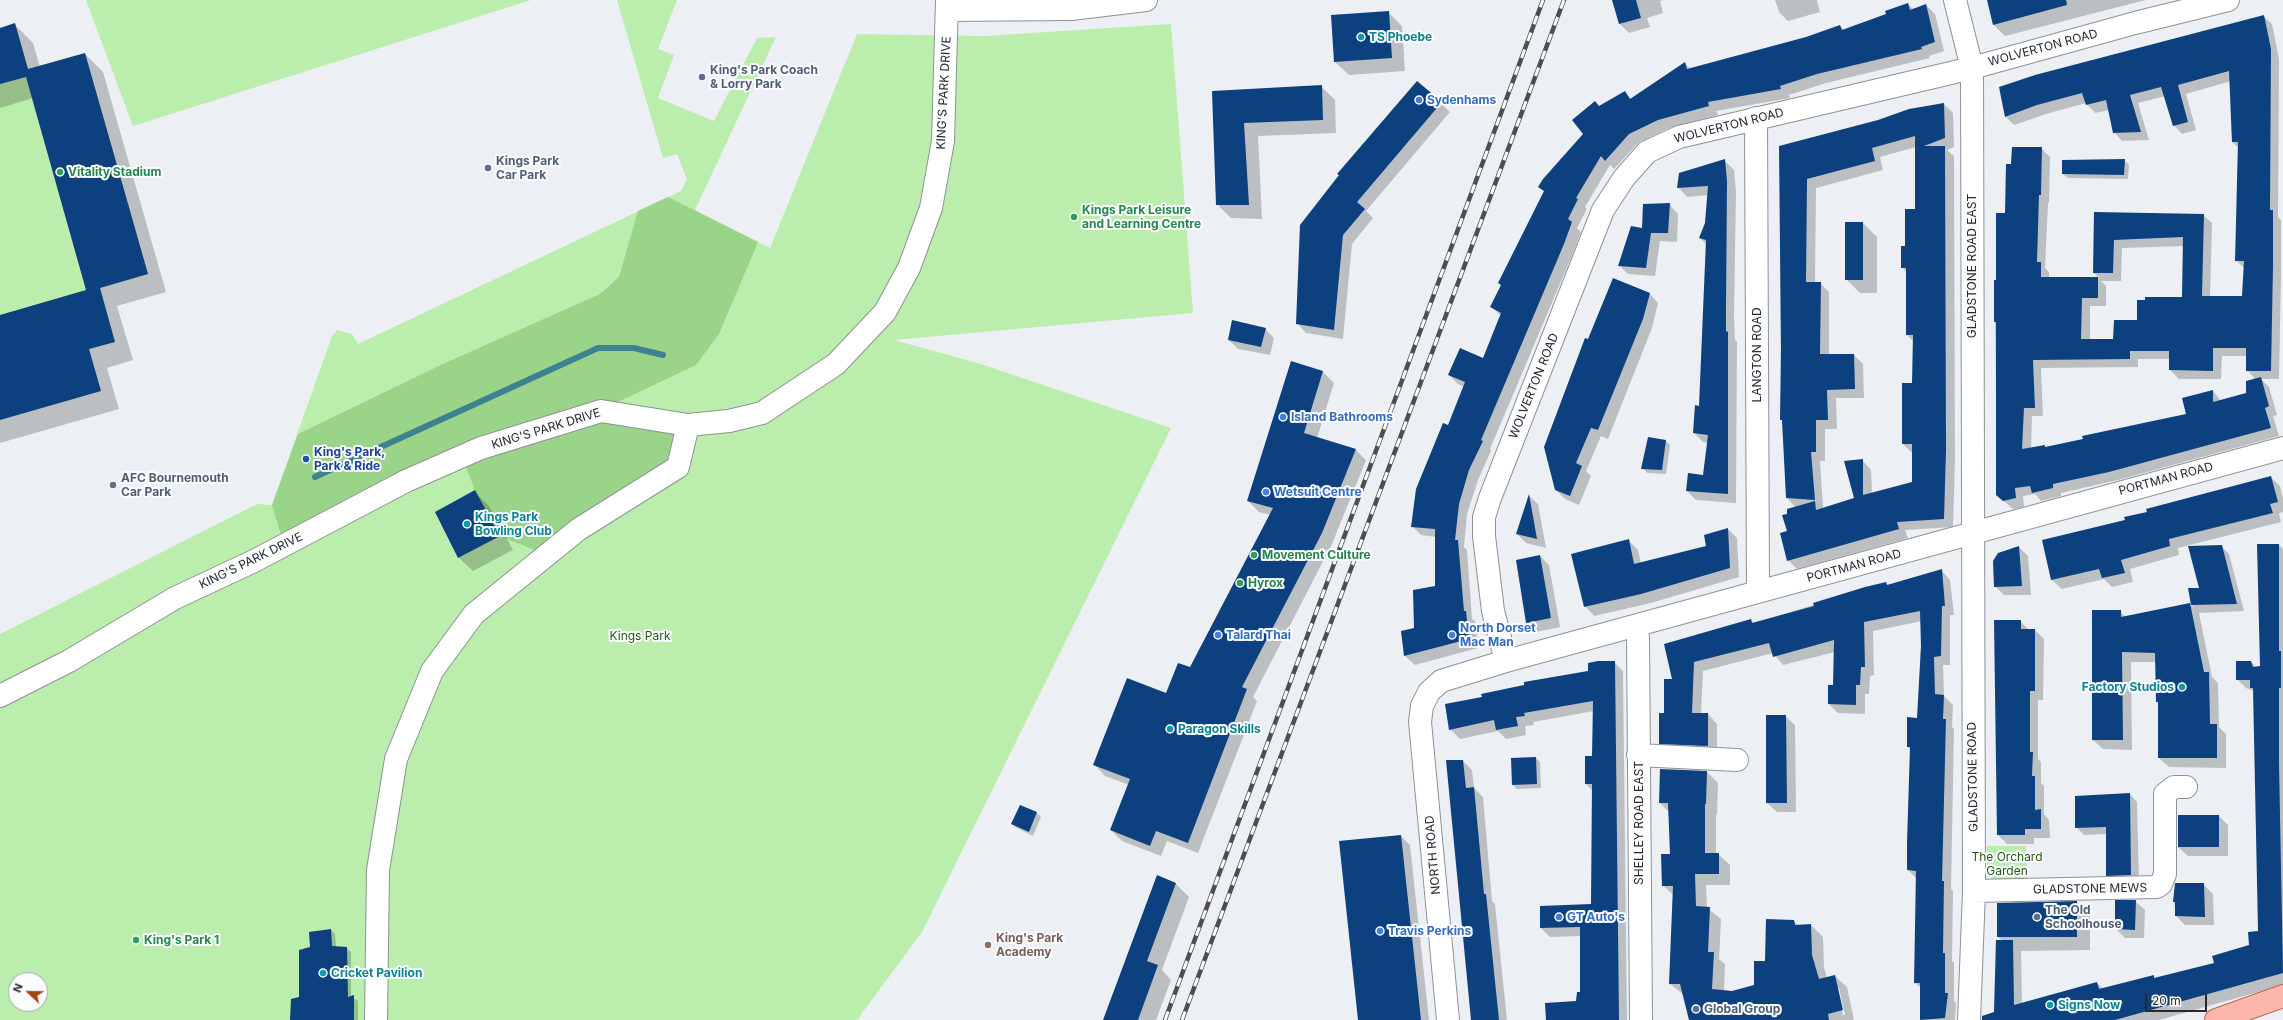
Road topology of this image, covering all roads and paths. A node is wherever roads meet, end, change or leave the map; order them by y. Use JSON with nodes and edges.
{"nodes":[{"id":1,"x":1146,"y":0,"type":"edge"},
{"id":2,"x":1955,"y":0,"type":"edge"},
{"id":3,"x":2228,"y":0,"type":"edge"},
{"id":4,"x":947,"y":5,"type":"edge"},
{"id":5,"x":1972,"y":68,"type":"junction"},
{"id":6,"x":1756,"y":118,"type":"junction"},
{"id":7,"x":688,"y":424,"type":"junction"},
{"id":8,"x":2283,"y":448,"type":"edge"},
{"id":9,"x":1972,"y":534,"type":"junction"},
{"id":10,"x":1758,"y":592,"type":"junction"},
{"id":11,"x":1634,"y":626,"type":"junction"},
{"id":12,"x":1506,"y":661,"type":"junction"},
{"id":13,"x":1429,"y":692,"type":"joint"},
{"id":14,"x":0,"y":696,"type":"edge"},
{"id":15,"x":1638,"y":755,"type":"junction"},
{"id":16,"x":1736,"y":760,"type":"dead end"},
{"id":17,"x":2186,"y":787,"type":"dead end"},
{"id":18,"x":1974,"y":891,"type":"junction"},
{"id":19,"x":2283,"y":996,"type":"edge"},
{"id":20,"x":376,"y":1020,"type":"edge"},
{"id":21,"x":1448,"y":1020,"type":"edge"},
{"id":22,"x":1641,"y":1020,"type":"edge"},
{"id":23,"x":1968,"y":1020,"type":"edge"},
{"id":24,"x":2216,"y":1020,"type":"edge"}],
"edges":[{"from":1,"to":4,"type":"street"},
{"from":2,"to":5,"type":"street","name":"GLADSTONE ROAD EAST"},
{"from":3,"to":5,"type":"street","name":"WOLVERTON ROAD"},
{"from":4,"to":7,"type":"street","name":"KING'S PARK DRIVE"},
{"from":5,"to":6,"type":"street","name":"WOLVERTON ROAD"},
{"from":5,"to":9,"type":"street","name":"GLADSTONE ROAD EAST"},
{"from":6,"to":10,"type":"street","name":"LANGTON ROAD"},
{"from":6,"to":12,"type":"street","name":"WOLVERTON ROAD"},
{"from":7,"to":14,"type":"street","name":"KING'S PARK DRIVE"},
{"from":7,"to":20,"type":"street"},
{"from":8,"to":9,"type":"street","name":"PORTMAN ROAD"},
{"from":9,"to":10,"type":"street","name":"PORTMAN ROAD"},
{"from":9,"to":18,"type":"street","name":"GLADSTONE ROAD"},
{"from":10,"to":11,"type":"street","name":"PORTMAN ROAD"},
{"from":11,"to":12,"type":"street","name":"PORTMAN ROAD"},
{"from":11,"to":15,"type":"street","name":"SHELLEY ROAD EAST"},
{"from":12,"to":13,"type":"street","name":"PORTMAN ROAD"},
{"from":13,"to":21,"type":"street","name":"NORTH ROAD"},
{"from":15,"to":16,"type":"street"},
{"from":15,"to":22,"type":"street","name":"SHELLEY ROAD EAST"},
{"from":17,"to":18,"type":"street","name":"GLADSTONE MEWS"},
{"from":18,"to":23,"type":"street","name":"GLADSTONE ROAD"},
{"from":19,"to":24,"type":"main road"}]}
